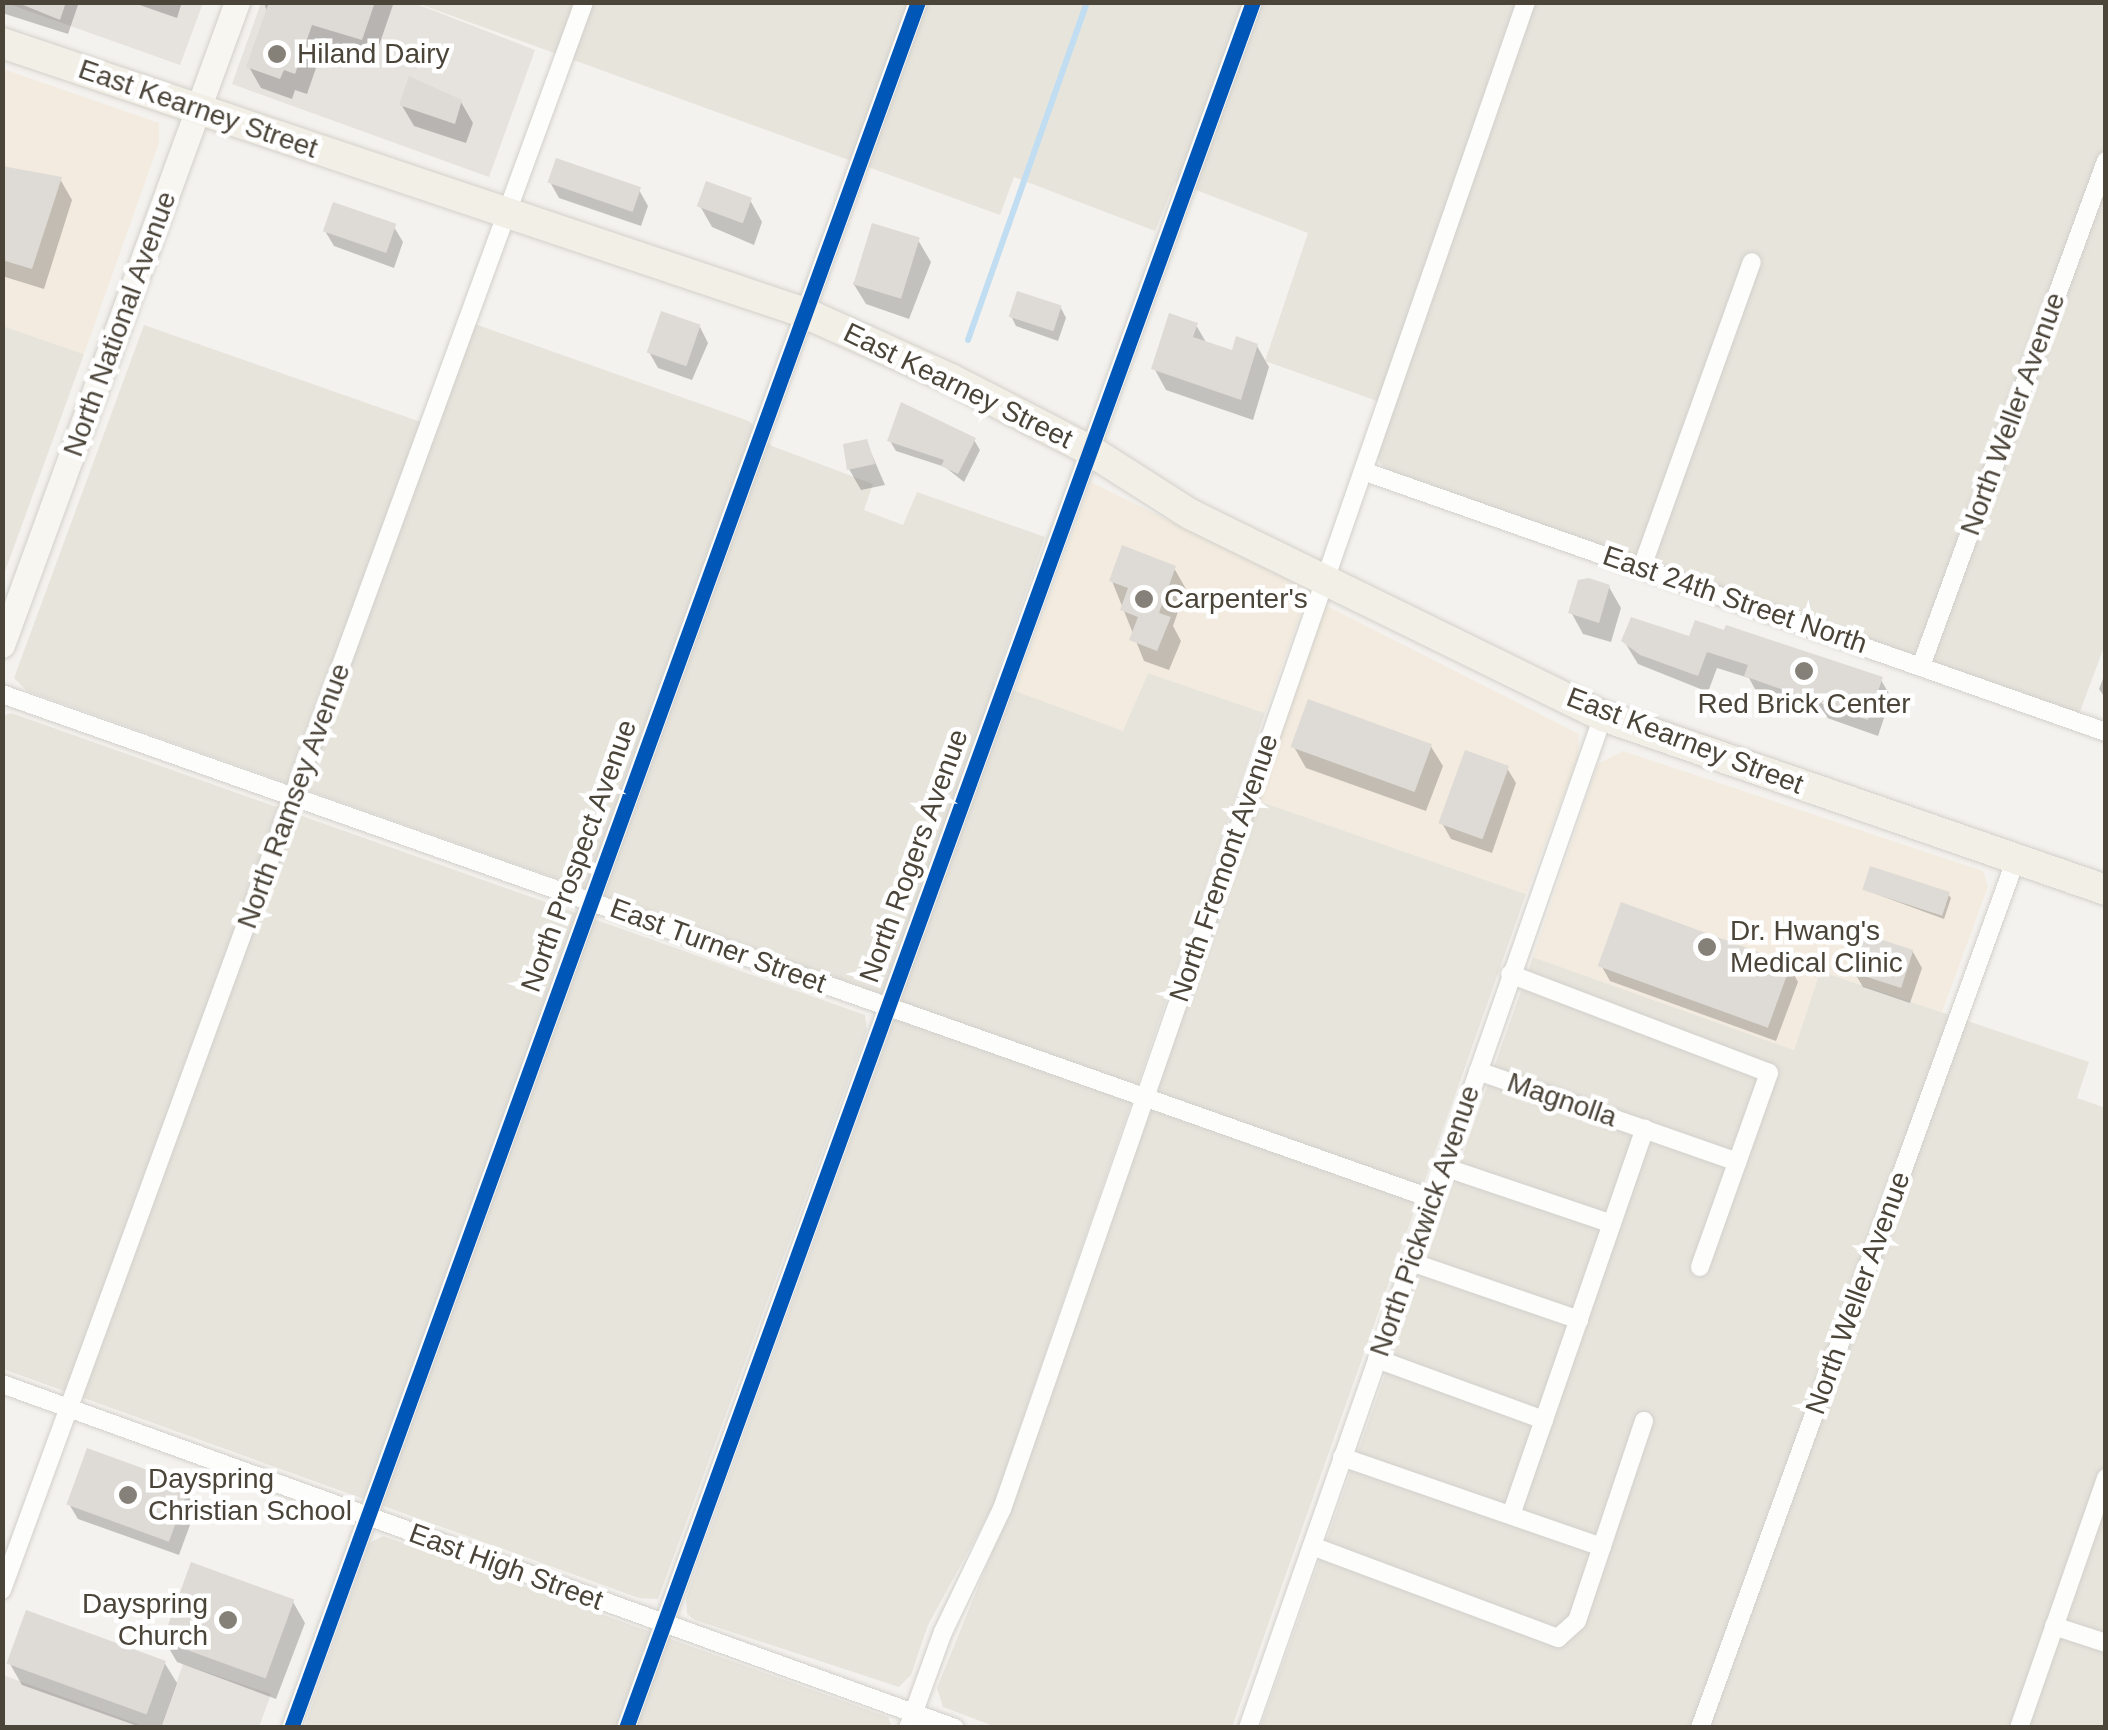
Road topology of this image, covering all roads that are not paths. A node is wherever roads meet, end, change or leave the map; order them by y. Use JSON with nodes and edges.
{"nodes":[{"id":1,"x":237,"y":2,"type":"edge"},
{"id":2,"x":584,"y":2,"type":"edge"},
{"id":3,"x":918,"y":2,"type":"edge"},
{"id":4,"x":1253,"y":2,"type":"edge"},
{"id":5,"x":1526,"y":2,"type":"edge"},
{"id":6,"x":2,"y":43,"type":"edge"},
{"id":7,"x":199,"y":108,"type":"junction"},
{"id":8,"x":2106,"y":161,"type":"edge"},
{"id":9,"x":509,"y":215,"type":"junction"},
{"id":10,"x":1752,"y":262,"type":"dead end"},
{"id":11,"x":804,"y":313,"type":"junction"},
{"id":12,"x":1090,"y":451,"type":"junction"},
{"id":13,"x":1363,"y":471,"type":"junction"},
{"id":14,"x":1642,"y":568,"type":"junction"},
{"id":15,"x":1326,"y":577,"type":"junction"},
{"id":16,"x":2,"y":645,"type":"edge"},
{"id":17,"x":1921,"y":666,"type":"junction"},
{"id":18,"x":2,"y":694,"type":"edge"},
{"id":19,"x":1604,"y":716,"type":"junction"},
{"id":20,"x":2106,"y":732,"type":"edge"},
{"id":21,"x":295,"y":796,"type":"junction"},
{"id":22,"x":2016,"y":859,"type":"junction"},
{"id":23,"x":2106,"y":890,"type":"edge"},
{"id":24,"x":590,"y":899,"type":"junction"},
{"id":25,"x":1510,"y":974,"type":"junction"},
{"id":26,"x":885,"y":1007,"type":"junction"},
{"id":27,"x":1478,"y":1070,"type":"junction"},
{"id":28,"x":1145,"y":1095,"type":"junction"},
{"id":29,"x":1646,"y":1130,"type":"junction"},
{"id":30,"x":1738,"y":1162,"type":"junction"},
{"id":31,"x":1444,"y":1167,"type":"junction"},
{"id":32,"x":1434,"y":1198,"type":"junction"},
{"id":33,"x":1612,"y":1224,"type":"junction"},
{"id":34,"x":1411,"y":1262,"type":"junction"},
{"id":35,"x":1700,"y":1266,"type":"dead end"},
{"id":36,"x":1579,"y":1320,"type":"junction"},
{"id":37,"x":1377,"y":1359,"type":"junction"},
{"id":38,"x":2,"y":1384,"type":"edge"},
{"id":39,"x":68,"y":1407,"type":"junction"},
{"id":40,"x":1544,"y":1420,"type":"junction"},
{"id":41,"x":1644,"y":1421,"type":"dead end"},
{"id":42,"x":1342,"y":1457,"type":"junction"},
{"id":43,"x":2106,"y":1478,"type":"edge"},
{"id":44,"x":1510,"y":1515,"type":"junction"},
{"id":45,"x":367,"y":1517,"type":"junction"},
{"id":46,"x":1312,"y":1546,"type":"junction"},
{"id":47,"x":1602,"y":1547,"type":"junction"},
{"id":48,"x":2,"y":1590,"type":"edge"},
{"id":49,"x":663,"y":1624,"type":"junction"},
{"id":50,"x":2054,"y":1626,"type":"junction"},
{"id":51,"x":2106,"y":1643,"type":"edge"},
{"id":52,"x":910,"y":1720,"type":"edge"},
{"id":53,"x":292,"y":1728,"type":"edge"},
{"id":54,"x":626,"y":1728,"type":"edge"},
{"id":55,"x":955,"y":1728,"type":"edge"},
{"id":56,"x":1248,"y":1728,"type":"edge"},
{"id":57,"x":1700,"y":1728,"type":"edge"},
{"id":58,"x":2018,"y":1728,"type":"edge"}],
"edges":[{"from":1,"to":7,"type":"main road","name":"North National Avenue"},
{"from":2,"to":9,"type":"street","name":"North Ramsey Avenue"},
{"from":3,"to":11,"type":"street","name":"North Prospect Avenue"},
{"from":4,"to":12,"type":"street","name":"North Rogers Avenue"},
{"from":5,"to":13,"type":"street","name":"North Fremont Avenue"},
{"from":6,"to":7,"type":"main road","name":"East Kearney Street"},
{"from":7,"to":9,"type":"main road","name":"East Kearney Street"},
{"from":7,"to":16,"type":"main road","name":"North National Avenue"},
{"from":8,"to":17,"type":"street","name":"North Weller Avenue"},
{"from":9,"to":11,"type":"main road","name":"East Kearney Street"},
{"from":9,"to":21,"type":"street","name":"North Ramsey Avenue"},
{"from":10,"to":14,"type":"street"},
{"from":11,"to":12,"type":"main road","name":"East Kearney Street"},
{"from":11,"to":24,"type":"street","name":"North Prospect Avenue"},
{"from":12,"to":15,"type":"main road","name":"East Kearney Street"},
{"from":12,"to":26,"type":"street","name":"North Rogers Avenue"},
{"from":13,"to":14,"type":"street","name":"East 24th Street North"},
{"from":13,"to":15,"type":"street","name":"North Fremont Avenue"},
{"from":14,"to":17,"type":"street","name":"East 24th Street North"},
{"from":15,"to":19,"type":"main road","name":"East Kearney Street"},
{"from":15,"to":28,"type":"street","name":"North Fremont Avenue"},
{"from":17,"to":20,"type":"street","name":"East 24th Street North"},
{"from":18,"to":21,"type":"street","name":"East Turner Street"},
{"from":19,"to":22,"type":"main road","name":"East Kearney Street"},
{"from":19,"to":25,"type":"street","name":"North Pickwick Avenue"},
{"from":21,"to":24,"type":"street","name":"East Turner Street"},
{"from":21,"to":39,"type":"street","name":"North Ramsey Avenue"},
{"from":22,"to":23,"type":"main road","name":"East Kearney Street"},
{"from":22,"to":57,"type":"street","name":"North Weller Avenue"},
{"from":24,"to":26,"type":"street","name":"East Turner Street"},
{"from":24,"to":45,"type":"street","name":"North Prospect Avenue"},
{"from":25,"to":27,"type":"street","name":"North Pickwick Avenue"},
{"from":25,"to":30,"type":"street"},
{"from":26,"to":28,"type":"street","name":"East Turner Street"},
{"from":26,"to":49,"type":"street","name":"North Rogers Avenue"},
{"from":27,"to":29,"type":"street","name":"Magnolla"},
{"from":27,"to":31,"type":"street","name":"North Pickwick Avenue"},
{"from":28,"to":32,"type":"street","name":"East Turner Street"},
{"from":28,"to":52,"type":"street","name":"North Fremont Avenue"},
{"from":29,"to":30,"type":"street","name":"Magnolla"},
{"from":29,"to":33,"type":"street"},
{"from":30,"to":35,"type":"street"},
{"from":31,"to":32,"type":"street","name":"North Pickwick Avenue"},
{"from":31,"to":33,"type":"street"},
{"from":32,"to":34,"type":"street","name":"North Pickwick Avenue"},
{"from":33,"to":36,"type":"street"},
{"from":34,"to":36,"type":"street"},
{"from":34,"to":37,"type":"street","name":"North Pickwick Avenue"},
{"from":36,"to":40,"type":"street"},
{"from":37,"to":40,"type":"street"},
{"from":37,"to":42,"type":"street","name":"North Pickwick Avenue"},
{"from":38,"to":39,"type":"street","name":"East High Street"},
{"from":39,"to":45,"type":"street","name":"East High Street"},
{"from":39,"to":48,"type":"street","name":"North Ramsey Avenue"},
{"from":40,"to":44,"type":"street"},
{"from":41,"to":47,"type":"street"},
{"from":42,"to":44,"type":"street"},
{"from":42,"to":46,"type":"street","name":"North Pickwick Avenue"},
{"from":43,"to":50,"type":"street"},
{"from":44,"to":47,"type":"street"},
{"from":45,"to":49,"type":"street","name":"East High Street"},
{"from":45,"to":53,"type":"street","name":"North Prospect Avenue"},
{"from":46,"to":47,"type":"street"},
{"from":46,"to":56,"type":"street","name":"North Pickwick Avenue"},
{"from":49,"to":52,"type":"street","name":"East High Street"},
{"from":49,"to":54,"type":"street","name":"North Rogers Avenue"},
{"from":50,"to":51,"type":"street"},
{"from":50,"to":58,"type":"street"},
{"from":52,"to":55,"type":"street","name":"East High Street"}]}
